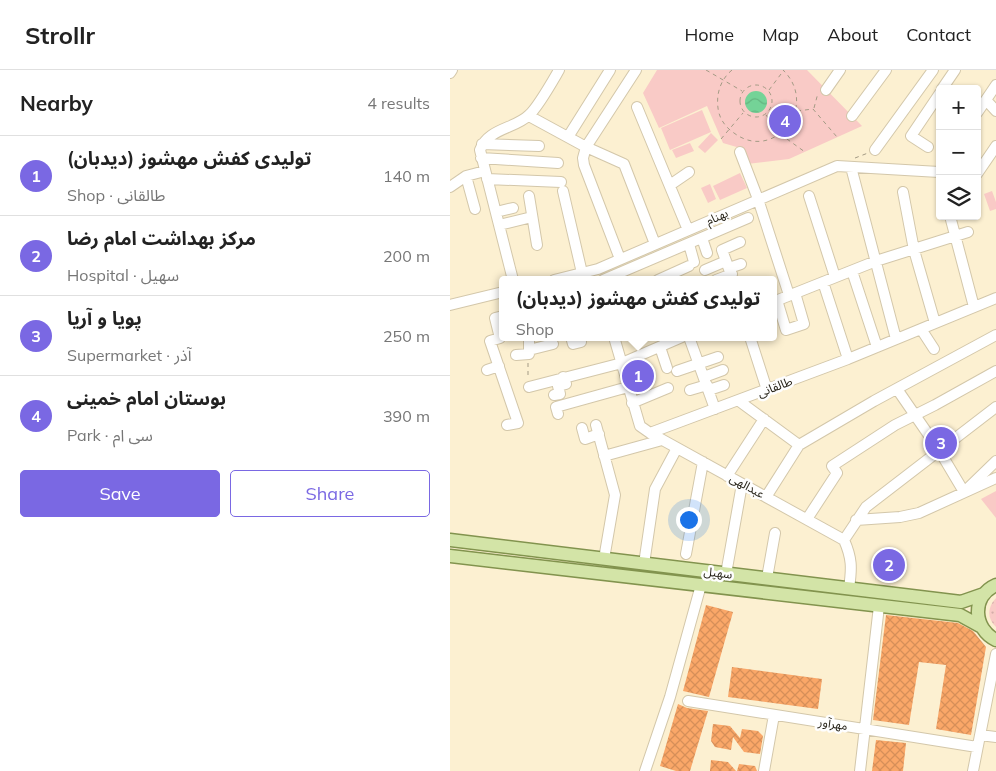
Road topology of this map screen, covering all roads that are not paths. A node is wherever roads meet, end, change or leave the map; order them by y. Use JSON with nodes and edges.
{"nodes":[{"id":1,"x":559,"y":70,"type":"edge"},
{"id":2,"x":610,"y":70,"type":"edge"},
{"id":3,"x":636,"y":70,"type":"edge"},
{"id":4,"x":840,"y":70,"type":"edge"},
{"id":5,"x":886,"y":70,"type":"edge"},
{"id":6,"x":933,"y":70,"type":"edge"},
{"id":7,"x":955,"y":70,"type":"edge"},
{"id":8,"x":945,"y":85,"type":"edge"},
{"id":9,"x":996,"y":85,"type":"edge"},
{"id":10,"x":822,"y":91,"type":"road end"},
{"id":11,"x":936,"y":98,"type":"edge"},
{"id":12,"x":986,"y":100,"type":"junction"},
{"id":13,"x":637,"y":107,"type":"dead end"},
{"id":14,"x":981,"y":107,"type":"edge"},
{"id":15,"x":996,"y":111,"type":"edge"},
{"id":16,"x":529,"y":116,"type":"junction"},
{"id":17,"x":852,"y":116,"type":"dead end"},
{"id":18,"x":568,"y":137,"type":"junction"},
{"id":19,"x":482,"y":144,"type":"junction"},
{"id":20,"x":539,"y":146,"type":"dead end"},
{"id":21,"x":996,"y":146,"type":"edge"},
{"id":22,"x":928,"y":147,"type":"dead end"},
{"id":23,"x":586,"y":148,"type":"junction"},
{"id":24,"x":875,"y":150,"type":"road end"},
{"id":25,"x":740,"y":152,"type":"dead end"},
{"id":26,"x":481,"y":158,"type":"junction"},
{"id":27,"x":558,"y":164,"type":"dead end"},
{"id":28,"x":851,"y":167,"type":"junction"},
{"id":29,"x":981,"y":168,"type":"edge"},
{"id":30,"x":689,"y":172,"type":"dead end"},
{"id":31,"x":936,"y":173,"type":"edge"},
{"id":32,"x":486,"y":175,"type":"junction"},
{"id":33,"x":466,"y":176,"type":"junction"},
{"id":34,"x":670,"y":185,"type":"junction"},
{"id":35,"x":450,"y":187,"type":"edge"},
{"id":36,"x":904,"y":192,"type":"dead end"},
{"id":37,"x":529,"y":196,"type":"dead end"},
{"id":38,"x":809,"y":196,"type":"dead end"},
{"id":39,"x":758,"y":200,"type":"junction"},
{"id":40,"x":513,"y":208,"type":"dead end"},
{"id":41,"x":476,"y":209,"type":"dead end"},
{"id":42,"x":496,"y":212,"type":"junction"},
{"id":43,"x":532,"y":217,"type":"junction"},
{"id":44,"x":748,"y":218,"type":"dead end"},
{"id":45,"x":951,"y":220,"type":"edge"},
{"id":46,"x":499,"y":225,"type":"junction"},
{"id":47,"x":688,"y":230,"type":"junction"},
{"id":48,"x":968,"y":232,"type":"dead end"},
{"id":49,"x":956,"y":236,"type":"junction"},
{"id":50,"x":702,"y":238,"type":"junction"},
{"id":51,"x":740,"y":242,"type":"dead end"},
{"id":52,"x":654,"y":244,"type":"junction"},
{"id":53,"x":689,"y":244,"type":"junction"},
{"id":54,"x":537,"y":245,"type":"dead end"},
{"id":55,"x":914,"y":250,"type":"junction"},
{"id":56,"x":707,"y":254,"type":"dead end"},
{"id":57,"x":620,"y":259,"type":"junction"},
{"id":58,"x":876,"y":261,"type":"junction"},
{"id":59,"x":741,"y":264,"type":"dead end"},
{"id":60,"x":598,"y":268,"type":"junction"},
{"id":61,"x":705,"y":270,"type":"dead end"},
{"id":62,"x":730,"y":271,"type":"edge"},
{"id":63,"x":852,"y":271,"type":"junction"},
{"id":64,"x":582,"y":273,"type":"junction"},
{"id":65,"x":511,"y":276,"type":"edge"},
{"id":66,"x":570,"y":276,"type":"edge"},
{"id":67,"x":601,"y":276,"type":"edge"},
{"id":68,"x":622,"y":276,"type":"edge"},
{"id":69,"x":669,"y":276,"type":"edge"},
{"id":70,"x":835,"y":277,"type":"junction"},
{"id":71,"x":823,"y":282,"type":"junction"},
{"id":72,"x":499,"y":293,"type":"edge"},
{"id":73,"x":792,"y":294,"type":"junction"},
{"id":74,"x":996,"y":298,"type":"edge"},
{"id":75,"x":777,"y":300,"type":"edge"},
{"id":76,"x":450,"y":305,"type":"edge"},
{"id":77,"x":777,"y":306,"type":"edge"},
{"id":78,"x":974,"y":307,"type":"junction"},
{"id":79,"x":499,"y":317,"type":"edge"},
{"id":80,"x":935,"y":323,"type":"junction"},
{"id":81,"x":921,"y":329,"type":"junction"},
{"id":82,"x":499,"y":333,"type":"edge"},
{"id":83,"x":996,"y":335,"type":"edge"},
{"id":84,"x":499,"y":338,"type":"edge"},
{"id":85,"x":896,"y":339,"type":"junction"},
{"id":86,"x":529,"y":341,"type":"edge"},
{"id":87,"x":572,"y":341,"type":"edge"},
{"id":88,"x":615,"y":341,"type":"edge"},
{"id":89,"x":670,"y":341,"type":"edge"},
{"id":90,"x":691,"y":341,"type":"edge"},
{"id":91,"x":751,"y":341,"type":"edge"},
{"id":92,"x":581,"y":342,"type":"dead end"},
{"id":93,"x":553,"y":344,"type":"dead end"},
{"id":94,"x":877,"y":347,"type":"junction"},
{"id":95,"x":934,"y":348,"type":"dead end"},
{"id":96,"x":529,"y":352,"type":"junction"},
{"id":97,"x":516,"y":354,"type":"dead end"},
{"id":98,"x":718,"y":357,"type":"dead end"},
{"id":99,"x":848,"y":358,"type":"junction"},
{"id":100,"x":622,"y":363,"type":"junction"},
{"id":101,"x":699,"y":363,"type":"junction"},
{"id":102,"x":499,"y":366,"type":"junction"},
{"id":103,"x":487,"y":370,"type":"dead end"},
{"id":104,"x":723,"y":370,"type":"dead end"},
{"id":105,"x":996,"y":371,"type":"edge"},
{"id":106,"x":569,"y":380,"type":"junction"},
{"id":107,"x":706,"y":384,"type":"junction"},
{"id":108,"x":724,"y":385,"type":"dead end"},
{"id":109,"x":529,"y":387,"type":"road end"},
{"id":110,"x":628,"y":387,"type":"junction"},
{"id":111,"x":668,"y":388,"type":"dead end"},
{"id":112,"x":897,"y":389,"type":"junction"},
{"id":113,"x":690,"y":390,"type":"dead end"},
{"id":114,"x":767,"y":390,"type":"junction"},
{"id":115,"x":554,"y":395,"type":"dead end"},
{"id":116,"x":739,"y":401,"type":"junction"},
{"id":117,"x":632,"y":403,"type":"junction"},
{"id":118,"x":996,"y":407,"type":"edge"},
{"id":119,"x":715,"y":410,"type":"junction"},
{"id":120,"x":558,"y":414,"type":"dead end"},
{"id":121,"x":915,"y":415,"type":"junction"},
{"id":122,"x":764,"y":419,"type":"junction"},
{"id":123,"x":507,"y":425,"type":"dead end"},
{"id":124,"x":582,"y":428,"type":"dead end"},
{"id":125,"x":650,"y":433,"type":"junction"},
{"id":126,"x":662,"y":440,"type":"junction"},
{"id":127,"x":799,"y":445,"type":"junction"},
{"id":128,"x":678,"y":448,"type":"junction"},
{"id":129,"x":939,"y":450,"type":"junction"},
{"id":130,"x":604,"y":456,"type":"junction"},
{"id":131,"x":996,"y":461,"type":"edge"},
{"id":132,"x":703,"y":462,"type":"junction"},
{"id":133,"x":727,"y":476,"type":"junction"},
{"id":134,"x":996,"y":478,"type":"edge"},
{"id":135,"x":742,"y":484,"type":"junction"},
{"id":136,"x":964,"y":492,"type":"junction"},
{"id":137,"x":766,"y":497,"type":"junction"},
{"id":138,"x":807,"y":520,"type":"junction"},
{"id":139,"x":856,"y":520,"type":"junction"},
{"id":140,"x":775,"y":533,"type":"dead end"},
{"id":141,"x":450,"y":540,"type":"edge"},
{"id":142,"x":844,"y":540,"type":"junction"},
{"id":143,"x":686,"y":554,"type":"dead end"},
{"id":144,"x":450,"y":556,"type":"edge"},
{"id":145,"x":604,"y":559,"type":"junction"},
{"id":146,"x":644,"y":564,"type":"junction"},
{"id":147,"x":726,"y":574,"type":"junction"},
{"id":148,"x":767,"y":578,"type":"junction"},
{"id":149,"x":701,"y":585,"type":"junction"},
{"id":150,"x":996,"y":586,"type":"edge"},
{"id":151,"x":849,"y":588,"type":"junction"},
{"id":152,"x":984,"y":594,"type":"junction"},
{"id":153,"x":879,"y":606,"type":"junction"},
{"id":154,"x":980,"y":626,"type":"junction"},
{"id":155,"x":996,"y":640,"type":"edge"},
{"id":156,"x":996,"y":654,"type":"edge"},
{"id":157,"x":688,"y":701,"type":"dead end"},
{"id":158,"x":774,"y":715,"type":"junction"},
{"id":159,"x":865,"y":729,"type":"junction"},
{"id":160,"x":980,"y":735,"type":"junction"},
{"id":161,"x":996,"y":736,"type":"edge"},
{"id":162,"x":978,"y":747,"type":"junction"},
{"id":163,"x":645,"y":771,"type":"edge"},
{"id":164,"x":764,"y":771,"type":"edge"},
{"id":165,"x":860,"y":771,"type":"edge"},
{"id":166,"x":973,"y":771,"type":"edge"}],
"edges":[{"from":1,"to":16,"type":"street"},
{"from":2,"to":18,"type":"street"},
{"from":3,"to":23,"type":"street"},
{"from":4,"to":10,"type":"street"},
{"from":5,"to":17,"type":"street"},
{"from":6,"to":24,"type":"street"},
{"from":7,"to":8,"type":"street"},
{"from":9,"to":12,"type":"street"},
{"from":11,"to":22,"type":"street"},
{"from":12,"to":14,"type":"street"},
{"from":12,"to":15,"type":"street"},
{"from":13,"to":34,"type":"street"},
{"from":16,"to":18,"type":"street"},
{"from":16,"to":19,"type":"street"},
{"from":18,"to":23,"type":"street"},
{"from":19,"to":20,"type":"street"},
{"from":19,"to":26,"type":"street"},
{"from":21,"to":29,"type":"street"},
{"from":23,"to":52,"type":"street"},
{"from":23,"to":57,"type":"street"},
{"from":25,"to":39,"type":"street"},
{"from":26,"to":27,"type":"street"},
{"from":26,"to":32,"type":"street"},
{"from":28,"to":31,"type":"street"},
{"from":28,"to":39,"type":"street","name":"بهنام"},
{"from":28,"to":58,"type":"street"},
{"from":30,"to":34,"type":"street"},
{"from":32,"to":33,"type":"street"},
{"from":32,"to":42,"type":"street"},
{"from":32,"to":64,"type":"street"},
{"from":33,"to":35,"type":"street"},
{"from":33,"to":41,"type":"street"},
{"from":34,"to":47,"type":"street"},
{"from":36,"to":55,"type":"street"},
{"from":37,"to":43,"type":"street"},
{"from":38,"to":70,"type":"street"},
{"from":39,"to":47,"type":"street","name":"بهنام"},
{"from":39,"to":73,"type":"street"},
{"from":40,"to":42,"type":"street"},
{"from":42,"to":46,"type":"street"},
{"from":43,"to":46,"type":"street"},
{"from":43,"to":54,"type":"street"},
{"from":44,"to":50,"type":"street"},
{"from":45,"to":49,"type":"street"},
{"from":46,"to":65,"type":"street"},
{"from":47,"to":52,"type":"street","name":"بهنام"},
{"from":48,"to":49,"type":"street"},
{"from":49,"to":55,"type":"street"},
{"from":49,"to":78,"type":"street"},
{"from":50,"to":53,"type":"street"},
{"from":50,"to":56,"type":"street"},
{"from":51,"to":62,"type":"street"},
{"from":52,"to":57,"type":"street","name":"بهنام"},
{"from":53,"to":68,"type":"street"},
{"from":53,"to":69,"type":"street"},
{"from":55,"to":58,"type":"street"},
{"from":55,"to":80,"type":"street"},
{"from":57,"to":60,"type":"street","name":"بهنام"},
{"from":58,"to":63,"type":"street"},
{"from":58,"to":85,"type":"street"},
{"from":59,"to":62,"type":"street"},
{"from":60,"to":64,"type":"street"},
{"from":60,"to":67,"type":"street"},
{"from":61,"to":62,"type":"street"},
{"from":63,"to":70,"type":"street"},
{"from":63,"to":94,"type":"street"},
{"from":64,"to":66,"type":"street"},
{"from":70,"to":71,"type":"street"},
{"from":71,"to":73,"type":"street"},
{"from":71,"to":99,"type":"street"},
{"from":72,"to":76,"type":"street"},
{"from":73,"to":75,"type":"street"},
{"from":73,"to":77,"type":"street"},
{"from":74,"to":78,"type":"street","name":"طالقانی"},
{"from":78,"to":80,"type":"street","name":"طالقانی"},
{"from":79,"to":82,"type":"street"},
{"from":80,"to":81,"type":"street","name":"طالقانی"},
{"from":81,"to":85,"type":"street","name":"طالقانی"},
{"from":81,"to":95,"type":"street"},
{"from":83,"to":112,"type":"street"},
{"from":84,"to":102,"type":"street"},
{"from":85,"to":94,"type":"street","name":"طالقانی"},
{"from":86,"to":96,"type":"street"},
{"from":87,"to":92,"type":"street"},
{"from":88,"to":100,"type":"street"},
{"from":89,"to":100,"type":"street"},
{"from":89,"to":101,"type":"street"},
{"from":90,"to":101,"type":"street"},
{"from":91,"to":114,"type":"street"},
{"from":93,"to":96,"type":"street"},
{"from":94,"to":99,"type":"street","name":"طالقانی"},
{"from":96,"to":97,"type":"street"},
{"from":98,"to":101,"type":"street"},
{"from":99,"to":114,"type":"street","name":"طالقانی"},
{"from":100,"to":106,"type":"street"},
{"from":100,"to":110,"type":"street"},
{"from":101,"to":107,"type":"street"},
{"from":102,"to":103,"type":"street"},
{"from":102,"to":123,"type":"street"},
{"from":104,"to":107,"type":"street"},
{"from":105,"to":121,"type":"street"},
{"from":106,"to":109,"type":"street"},
{"from":106,"to":115,"type":"street"},
{"from":107,"to":108,"type":"street"},
{"from":107,"to":113,"type":"street"},
{"from":107,"to":119,"type":"street"},
{"from":110,"to":117,"type":"street"},
{"from":110,"to":120,"type":"street"},
{"from":111,"to":117,"type":"street"},
{"from":112,"to":121,"type":"street"},
{"from":112,"to":127,"type":"street"},
{"from":114,"to":116,"type":"street","name":"طالقانی"},
{"from":116,"to":119,"type":"street","name":"طالقانی"},
{"from":116,"to":122,"type":"street"},
{"from":117,"to":125,"type":"street"},
{"from":118,"to":129,"type":"street"},
{"from":119,"to":125,"type":"street","name":"طالقانی"},
{"from":121,"to":129,"type":"street"},
{"from":121,"to":138,"type":"street"},
{"from":122,"to":127,"type":"street"},
{"from":122,"to":133,"type":"street"},
{"from":124,"to":130,"type":"street"},
{"from":125,"to":126,"type":"street","name":"عبدالهی"},
{"from":126,"to":128,"type":"street","name":"عبدالهی"},
{"from":126,"to":130,"type":"street"},
{"from":127,"to":137,"type":"street"},
{"from":128,"to":132,"type":"street","name":"عبدالهی"},
{"from":128,"to":146,"type":"street"},
{"from":129,"to":136,"type":"street"},
{"from":129,"to":139,"type":"street"},
{"from":130,"to":145,"type":"street"},
{"from":131,"to":136,"type":"street"},
{"from":132,"to":133,"type":"street","name":"عبدالهی"},
{"from":132,"to":143,"type":"street"},
{"from":133,"to":135,"type":"street","name":"عبدالهی"},
{"from":134,"to":136,"type":"street"},
{"from":135,"to":137,"type":"street","name":"عبدالهی"},
{"from":135,"to":147,"type":"street"},
{"from":136,"to":139,"type":"street"},
{"from":137,"to":138,"type":"street","name":"عبدالهی"},
{"from":138,"to":142,"type":"street","name":"عبدالهی"},
{"from":139,"to":142,"type":"street"},
{"from":140,"to":148,"type":"street"},
{"from":141,"to":145,"type":"main road","name":"سهیل"},
{"from":142,"to":151,"type":"street"},
{"from":144,"to":149,"type":"main road","name":"سهیل"},
{"from":145,"to":146,"type":"main road","name":"سهیل"},
{"from":146,"to":147,"type":"main road","name":"سهیل"},
{"from":147,"to":148,"type":"main road","name":"سهیل"},
{"from":148,"to":151,"type":"main road","name":"سهیل"},
{"from":149,"to":153,"type":"main road","name":"سهیل"},
{"from":149,"to":163,"type":"street"},
{"from":150,"to":152,"type":"main road","name":"سهیل"},
{"from":151,"to":152,"type":"main road","name":"سهیل"},
{"from":152,"to":154,"type":"main road"},
{"from":153,"to":154,"type":"main road","name":"سهیل"},
{"from":153,"to":159,"type":"street"},
{"from":154,"to":155,"type":"main road","name":"سهیل"},
{"from":156,"to":160,"type":"street"},
{"from":157,"to":158,"type":"street","name":"مهرآور"},
{"from":158,"to":159,"type":"street","name":"مهرآور"},
{"from":158,"to":164,"type":"street"},
{"from":159,"to":162,"type":"street","name":"مهرآور"},
{"from":159,"to":165,"type":"street"},
{"from":160,"to":161,"type":"street"},
{"from":160,"to":162,"type":"street"},
{"from":162,"to":166,"type":"street"}]}
